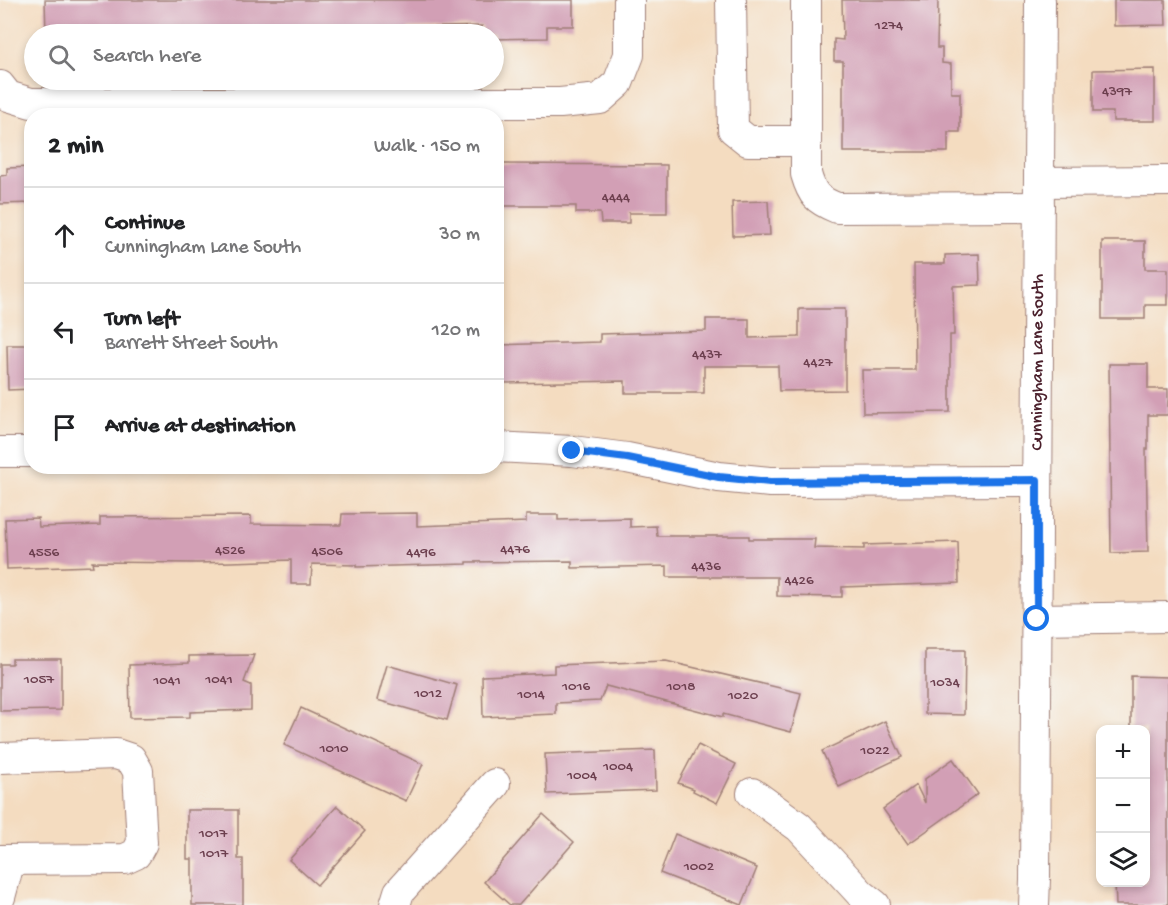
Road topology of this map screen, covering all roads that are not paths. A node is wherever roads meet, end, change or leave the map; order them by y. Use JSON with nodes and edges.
{"nodes":[{"id":1,"x":629,"y":0,"type":"edge"},
{"id":2,"x":731,"y":0,"type":"edge"},
{"id":3,"x":806,"y":0,"type":"edge"},
{"id":4,"x":1040,"y":0,"type":"edge"},
{"id":5,"x":0,"y":86,"type":"edge"},
{"id":6,"x":806,"y":141,"type":"junction"},
{"id":7,"x":1168,"y":181,"type":"edge"},
{"id":8,"x":1039,"y":195,"type":"junction"},
{"id":9,"x":504,"y":447,"type":"edge"},
{"id":10,"x":0,"y":452,"type":"edge"},
{"id":11,"x":24,"y":452,"type":"edge"},
{"id":12,"x":1037,"y":480,"type":"junction"},
{"id":13,"x":1168,"y":616,"type":"edge"},
{"id":14,"x":1037,"y":619,"type":"junction"},
{"id":15,"x":0,"y":758,"type":"edge"},
{"id":16,"x":495,"y":784,"type":"dead end"},
{"id":17,"x":752,"y":792,"type":"dead end"},
{"id":18,"x":5,"y":860,"type":"edge"},
{"id":19,"x":0,"y":897,"type":"edge"},
{"id":20,"x":395,"y":905,"type":"edge"},
{"id":21,"x":875,"y":905,"type":"edge"},
{"id":22,"x":1034,"y":905,"type":"edge"}],
"edges":[{"from":1,"to":5,"type":"street"},
{"from":2,"to":6,"type":"street"},
{"from":3,"to":6,"type":"street"},
{"from":4,"to":8,"type":"street","name":"Cunningham Lane South"},
{"from":6,"to":8,"type":"street"},
{"from":7,"to":8,"type":"street"},
{"from":8,"to":12,"type":"street","name":"Cunningham Lane South"},
{"from":9,"to":12,"type":"street"},
{"from":10,"to":11,"type":"street"},
{"from":12,"to":14,"type":"street","name":"Cunningham Lane South"},
{"from":13,"to":14,"type":"street"},
{"from":14,"to":22,"type":"street","name":"Cunningham Lane South"},
{"from":15,"to":18,"type":"street"},
{"from":16,"to":20,"type":"street"},
{"from":17,"to":21,"type":"street"},
{"from":18,"to":19,"type":"street"}]}
